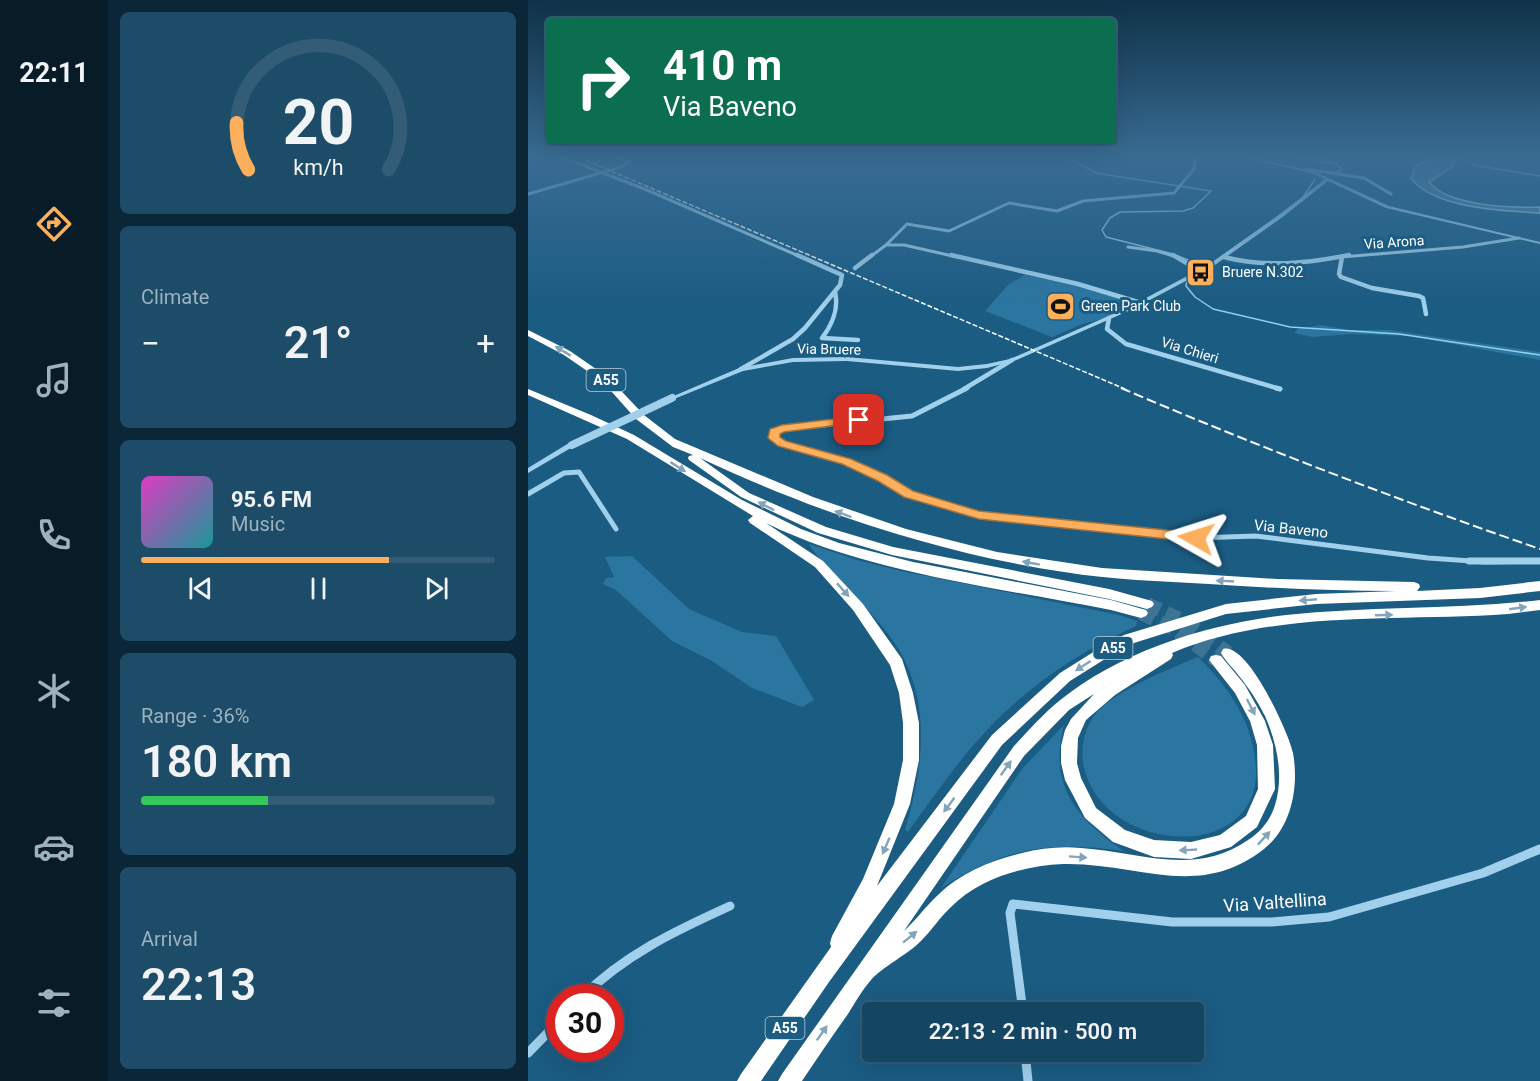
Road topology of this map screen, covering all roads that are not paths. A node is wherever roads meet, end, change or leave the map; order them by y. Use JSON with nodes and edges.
{"nodes":[{"id":1,"x":680,"y":205,"type":"edge"},
{"id":2,"x":1004,"y":205,"type":"edge"},
{"id":3,"x":1022,"y":205,"type":"edge"},
{"id":4,"x":1072,"y":205,"type":"edge"},
{"id":5,"x":1294,"y":205,"type":"edge"},
{"id":6,"x":1385,"y":205,"type":"edge"},
{"id":7,"x":1519,"y":238,"type":"junction"},
{"id":8,"x":1540,"y":243,"type":"edge"},
{"id":9,"x":886,"y":245,"type":"junction"},
{"id":10,"x":1128,"y":247,"type":"dead end"},
{"id":11,"x":1224,"y":257,"type":"junction"},
{"id":12,"x":1342,"y":257,"type":"junction"},
{"id":13,"x":855,"y":268,"type":"dead end"},
{"id":14,"x":1200,"y":271,"type":"junction"},
{"id":15,"x":835,"y":292,"type":"junction"},
{"id":16,"x":1141,"y":303,"type":"junction"},
{"id":17,"x":1426,"y":314,"type":"dead end"},
{"id":18,"x":1109,"y":318,"type":"junction"},
{"id":19,"x":528,"y":333,"type":"edge"},
{"id":20,"x":858,"y":340,"type":"dead end"},
{"id":21,"x":1012,"y":360,"type":"junction"},
{"id":22,"x":741,"y":369,"type":"junction"},
{"id":23,"x":1280,"y":389,"type":"dead end"},
{"id":24,"x":528,"y":392,"type":"edge"},
{"id":25,"x":672,"y":441,"type":"junction"},
{"id":26,"x":528,"y":471,"type":"edge"},
{"id":27,"x":714,"y":490,"type":"junction"},
{"id":28,"x":528,"y":494,"type":"edge"},
{"id":29,"x":616,"y":528,"type":"dead end"},
{"id":30,"x":1540,"y":561,"type":"edge"},
{"id":31,"x":1540,"y":586,"type":"edge"},
{"id":32,"x":1513,"y":588,"type":"junction"},
{"id":33,"x":1540,"y":605,"type":"edge"},
{"id":34,"x":1182,"y":644,"type":"junction"},
{"id":35,"x":1540,"y":849,"type":"edge"},
{"id":36,"x":730,"y":906,"type":"dead end"},
{"id":37,"x":864,"y":973,"type":"junction"},
{"id":38,"x":822,"y":975,"type":"junction"},
{"id":39,"x":594,"y":984,"type":"edge"},
{"id":40,"x":1022,"y":1002,"type":"edge"},
{"id":41,"x":546,"y":1034,"type":"edge"},
{"id":42,"x":528,"y":1053,"type":"edge"},
{"id":43,"x":1027,"y":1062,"type":"edge"},
{"id":44,"x":748,"y":1081,"type":"edge"},
{"id":45,"x":789,"y":1081,"type":"edge"},
{"id":46,"x":1028,"y":1081,"type":"edge"}],
"edges":[{"from":1,"to":15,"type":"street"},
{"from":2,"to":9,"type":"street"},
{"from":3,"to":4,"type":"street"},
{"from":5,"to":11,"type":"street","name":"Via Bruere"},
{"from":6,"to":7,"type":"street"},
{"from":7,"to":8,"type":"street"},
{"from":7,"to":12,"type":"street","name":"Via Arona"},
{"from":9,"to":13,"type":"street"},
{"from":9,"to":16,"type":"street"},
{"from":10,"to":14,"type":"street"},
{"from":11,"to":12,"type":"street","name":"Via Arona"},
{"from":11,"to":14,"type":"street","name":"Via Bruere"},
{"from":12,"to":17,"type":"street","name":"Via Arona"},
{"from":14,"to":16,"type":"street","name":"Via Bruere"},
{"from":15,"to":20,"type":"street"},
{"from":15,"to":22,"type":"street"},
{"from":16,"to":18,"type":"street","name":"Via Bruere"},
{"from":18,"to":21,"type":"street","name":"Via Bruere"},
{"from":18,"to":23,"type":"street","name":"Via Chieri"},
{"from":25,"to":19,"type":"highway","number":"A55","one_way":true},
{"from":21,"to":22,"type":"street","name":"Via Bruere"},
{"from":21,"to":30,"type":"street","name":"Via Baveno"},
{"from":22,"to":26,"type":"street","name":"Via Bruere","bridge":true},
{"from":24,"to":27,"type":"highway","number":"A55","one_way":true},
{"from":27,"to":25,"type":"highway","number":"A55","one_way":true},
{"from":32,"to":25,"type":"highway","number":"A55","one_way":true},
{"from":27,"to":38,"type":"highway","number":"A55","one_way":true},
{"from":28,"to":29,"type":"street"},
{"from":31,"to":32,"type":"highway","number":"A55"},
{"from":32,"to":38,"type":"highway","number":"A55","one_way":true},
{"from":34,"to":33,"type":"highway","number":"A55","one_way":true},
{"from":37,"to":34,"type":"highway","number":"A55","one_way":true},
{"from":37,"to":34,"type":"highway","number":"A55","one_way":true},
{"from":35,"to":40,"type":"street","name":"Via Valtellina"},
{"from":36,"to":39,"type":"street"},
{"from":45,"to":37,"type":"highway","number":"A55","one_way":true},
{"from":38,"to":44,"type":"highway","number":"A55"},
{"from":41,"to":42,"type":"street"},
{"from":43,"to":46,"type":"street"}]}
